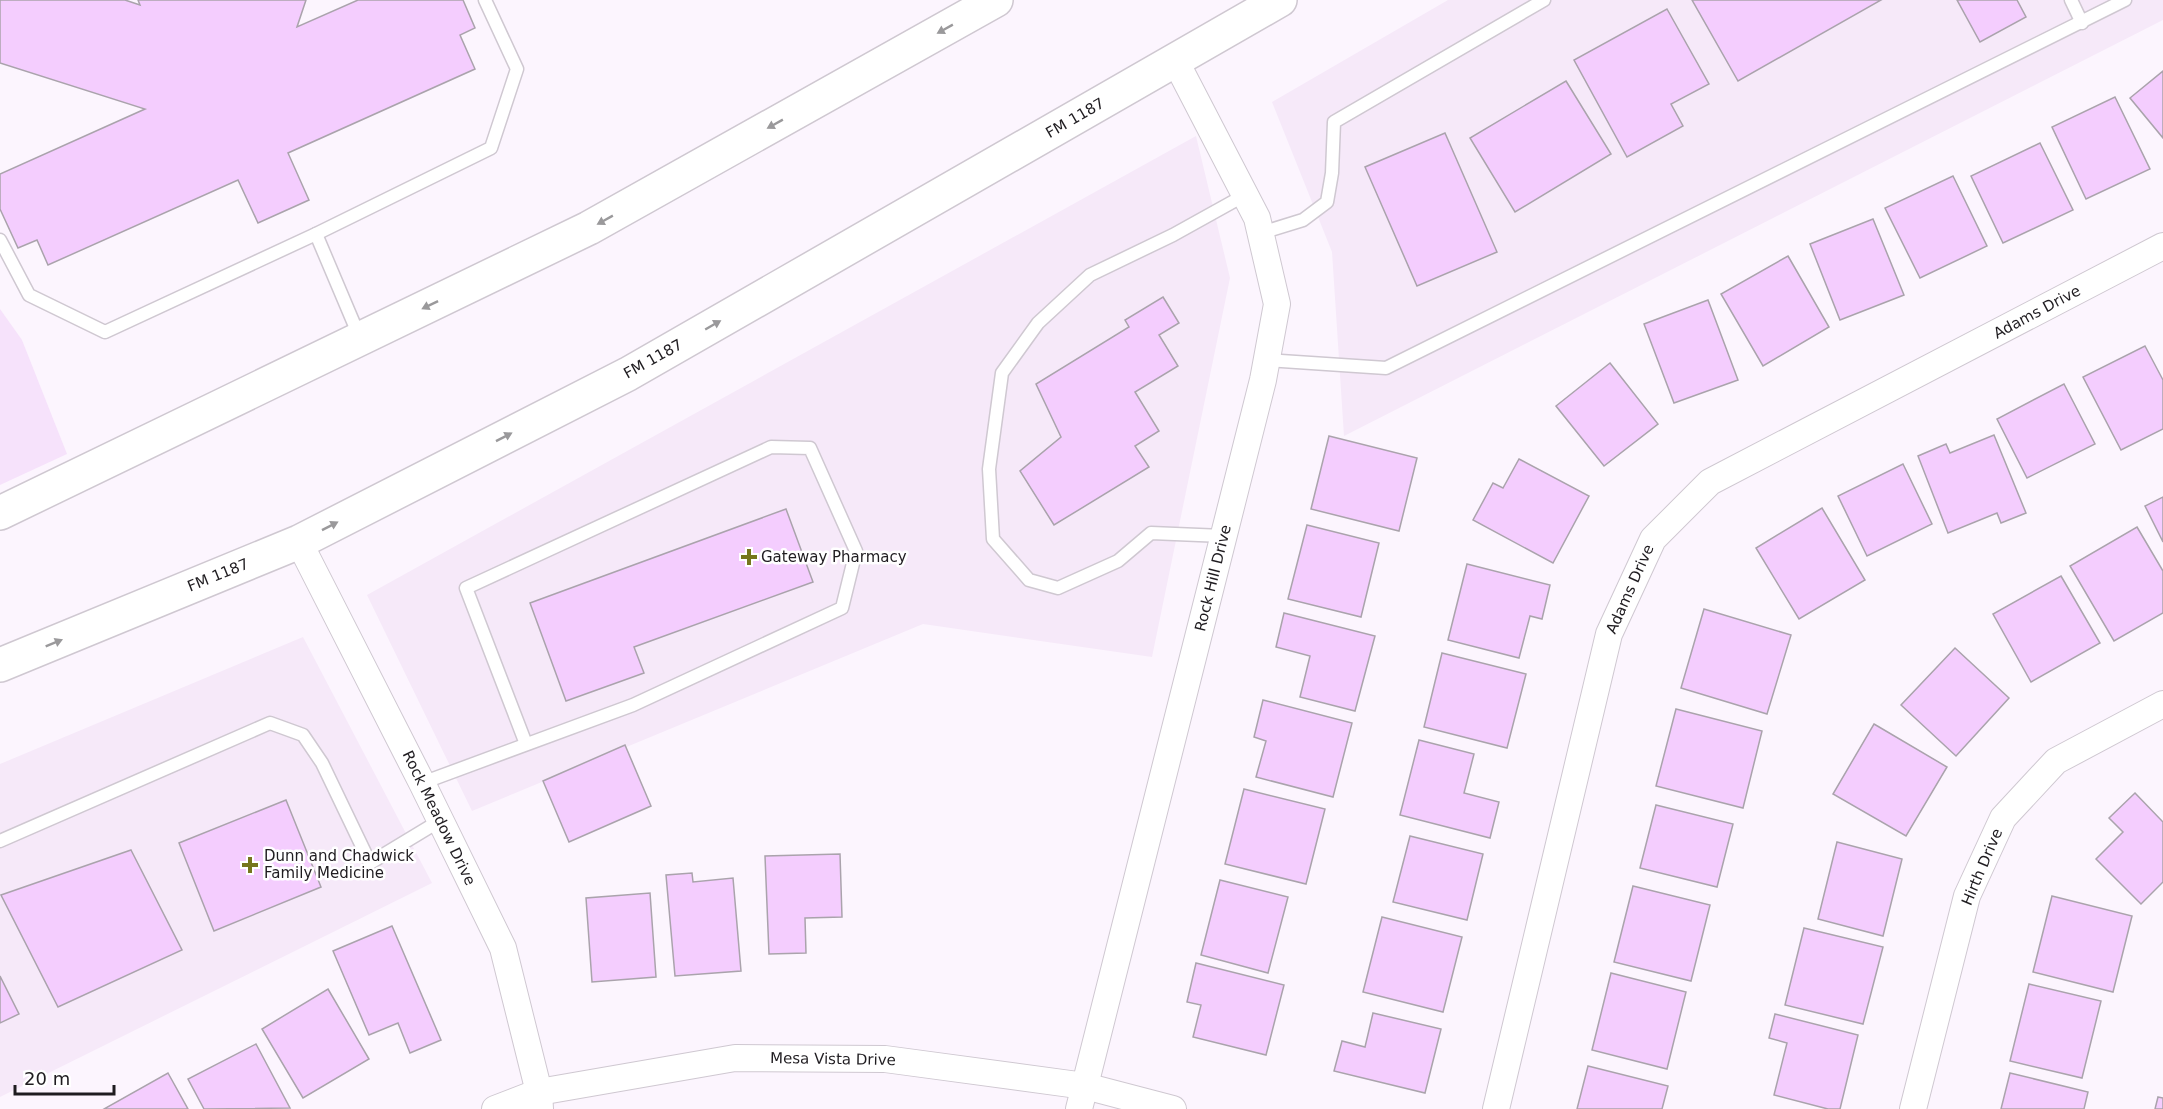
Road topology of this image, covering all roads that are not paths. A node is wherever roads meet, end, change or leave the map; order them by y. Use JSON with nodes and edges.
{"nodes":[{"id":1,"x":485,"y":0,"type":"edge"},
{"id":2,"x":996,"y":0,"type":"edge"},
{"id":3,"x":1280,"y":0,"type":"edge"},
{"id":4,"x":1544,"y":0,"type":"edge"},
{"id":5,"x":2071,"y":0,"type":"edge"},
{"id":6,"x":2125,"y":0,"type":"edge"},
{"id":7,"x":2082,"y":22,"type":"junction"},
{"id":8,"x":1175,"y":60,"type":"junction"},
{"id":9,"x":1245,"y":195,"type":"junction"},
{"id":10,"x":1261,"y":233,"type":"junction"},
{"id":11,"x":316,"y":234,"type":"junction"},
{"id":12,"x":0,"y":240,"type":"edge"},
{"id":13,"x":2163,"y":246,"type":"edge"},
{"id":14,"x":360,"y":339,"type":"junction"},
{"id":15,"x":1266,"y":360,"type":"junction"},
{"id":16,"x":0,"y":513,"type":"edge"},
{"id":17,"x":1223,"y":536,"type":"junction"},
{"id":18,"x":299,"y":542,"type":"junction"},
{"id":19,"x":0,"y":665,"type":"edge"},
{"id":20,"x":2163,"y":704,"type":"edge"},
{"id":21,"x":526,"y":744,"type":"junction"},
{"id":22,"x":422,"y":783,"type":"junction"},
{"id":23,"x":441,"y":820,"type":"junction"},
{"id":24,"x":0,"y":841,"type":"edge"},
{"id":25,"x":1082,"y":1098,"type":"edge"},
{"id":26,"x":540,"y":1100,"type":"edge"},
{"id":27,"x":495,"y":1109,"type":"edge"},
{"id":28,"x":1173,"y":1109,"type":"edge"},
{"id":29,"x":1496,"y":1109,"type":"edge"},
{"id":30,"x":1913,"y":1109,"type":"edge"}],
"edges":[{"from":1,"to":11,"type":"lane"},
{"from":2,"to":14,"type":"main road","one_way":true},
{"from":3,"to":8,"type":"main road","name":"FM 1187","number":"FM 1187"},
{"from":4,"to":10,"type":"lane"},
{"from":5,"to":7,"type":"lane"},
{"from":6,"to":7,"type":"lane"},
{"from":7,"to":15,"type":"lane"},
{"from":8,"to":9,"type":"street","name":"Rock Hill Drive"},
{"from":18,"to":8,"type":"main road","name":"FM 1187","number":"FM 1187","one_way":true},
{"from":9,"to":10,"type":"street","name":"Rock Hill Drive"},
{"from":9,"to":17,"type":"lane"},
{"from":10,"to":15,"type":"street","name":"Rock Hill Drive"},
{"from":11,"to":12,"type":"lane"},
{"from":11,"to":14,"type":"lane"},
{"from":13,"to":29,"type":"street","name":"Adams Drive"},
{"from":14,"to":16,"type":"main road"},
{"from":15,"to":17,"type":"street","name":"Rock Hill Drive"},
{"from":17,"to":25,"type":"street","name":"Rock Hill Drive"},
{"from":19,"to":18,"type":"main road","name":"FM 1187","number":"FM 1187","one_way":true},
{"from":18,"to":22,"type":"street","name":"Rock Meadow Drive"},
{"from":20,"to":30,"type":"street","name":"Hirth Drive"},
{"from":21,"to":21,"type":"lane"},
{"from":21,"to":22,"type":"lane"},
{"from":22,"to":23,"type":"street","name":"Rock Meadow Drive"},
{"from":23,"to":24,"type":"lane"},
{"from":23,"to":26,"type":"street","name":"Rock Meadow Drive"},
{"from":25,"to":26,"type":"street","name":"Mesa Vista Drive"},
{"from":25,"to":28,"type":"street","name":"Mesa Vista Drive"},
{"from":26,"to":27,"type":"street","name":"Mesa Vista Drive"}]}
